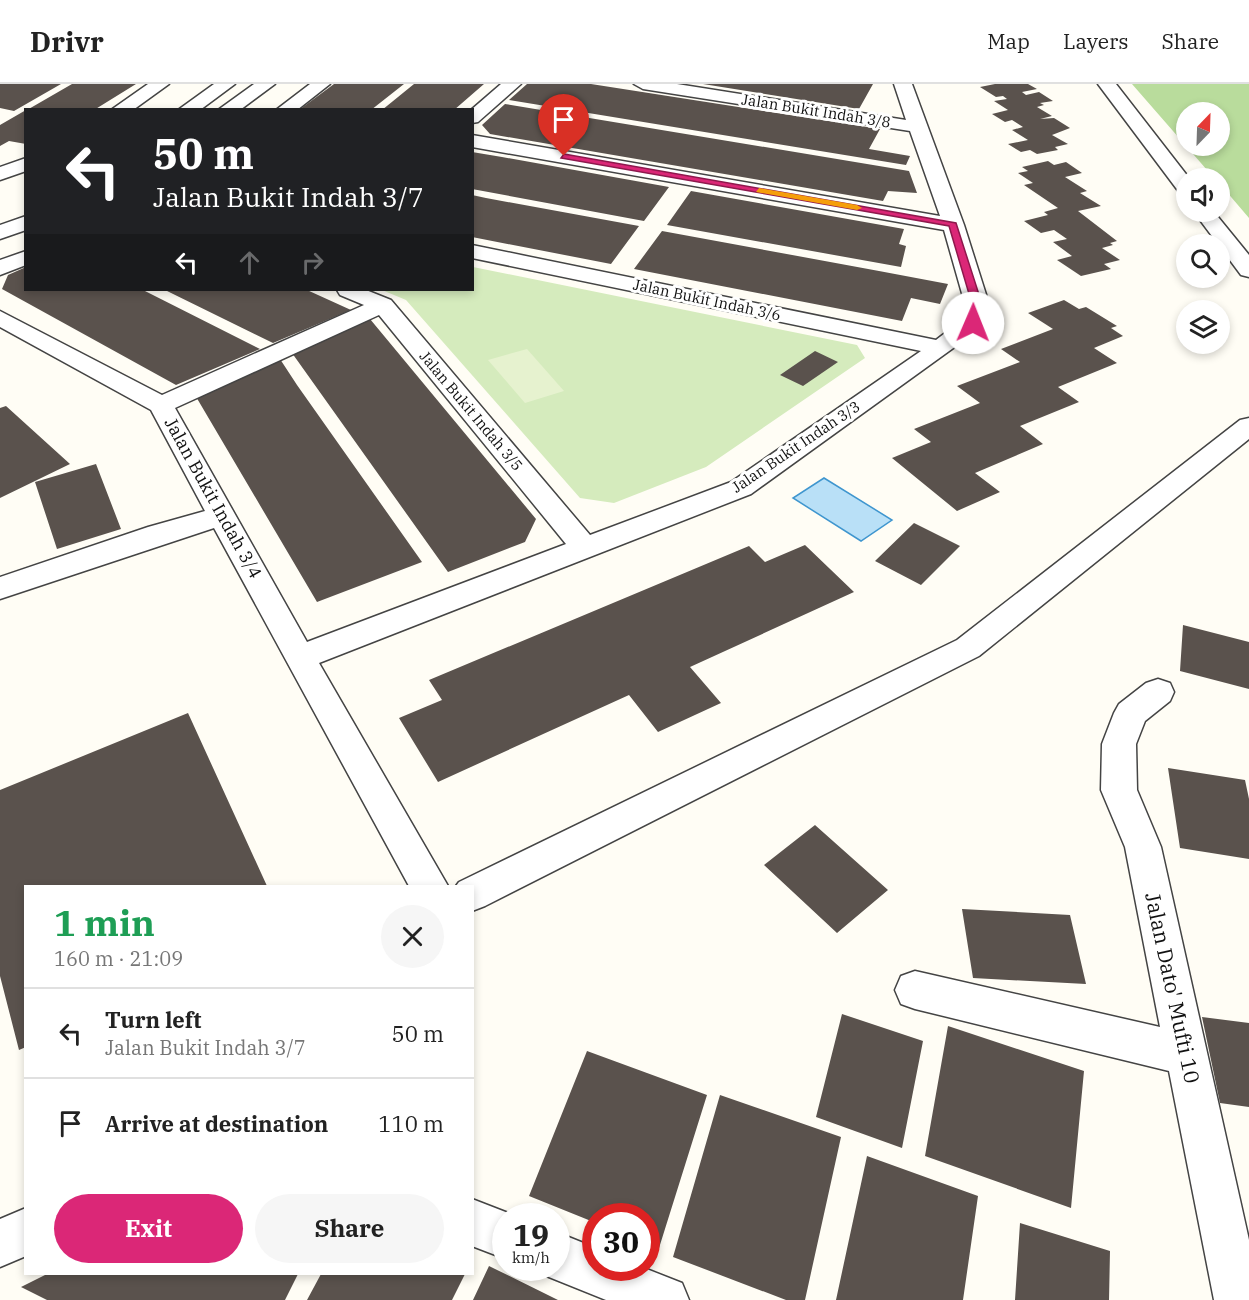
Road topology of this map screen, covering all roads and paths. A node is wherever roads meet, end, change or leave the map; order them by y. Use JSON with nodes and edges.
{"nodes":[{"id":1,"x":160,"y":84,"type":"edge"},
{"id":2,"x":226,"y":84,"type":"edge"},
{"id":3,"x":266,"y":84,"type":"edge"},
{"id":4,"x":321,"y":84,"type":"edge"},
{"id":5,"x":512,"y":84,"type":"edge"},
{"id":6,"x":643,"y":84,"type":"edge"},
{"id":7,"x":903,"y":84,"type":"edge"},
{"id":8,"x":1107,"y":84,"type":"edge"},
{"id":9,"x":123,"y":108,"type":"edge"},
{"id":10,"x":190,"y":108,"type":"edge"},
{"id":11,"x":230,"y":108,"type":"edge"},
{"id":12,"x":288,"y":108,"type":"edge"},
{"id":13,"x":474,"y":116,"type":"edge"},
{"id":14,"x":918,"y":127,"type":"junction"},
{"id":15,"x":474,"y":141,"type":"edge"},
{"id":16,"x":24,"y":165,"type":"edge"},
{"id":17,"x":0,"y":174,"type":"edge"},
{"id":18,"x":1176,"y":175,"type":"edge"},
{"id":19,"x":1212,"y":222,"type":"edge"},
{"id":20,"x":24,"y":223,"type":"edge"},
{"id":21,"x":953,"y":225,"type":"junction"},
{"id":22,"x":0,"y":233,"type":"edge"},
{"id":23,"x":474,"y":251,"type":"edge"},
{"id":24,"x":24,"y":258,"type":"edge"},
{"id":25,"x":0,"y":267,"type":"edge"},
{"id":26,"x":1249,"y":270,"type":"edge"},
{"id":27,"x":350,"y":291,"type":"edge"},
{"id":28,"x":383,"y":305,"type":"junction"},
{"id":29,"x":0,"y":318,"type":"edge"},
{"id":30,"x":941,"y":348,"type":"junction"},
{"id":31,"x":161,"y":405,"type":"junction"},
{"id":32,"x":1249,"y":426,"type":"edge"},
{"id":33,"x":222,"y":516,"type":"junction"},
{"id":34,"x":584,"y":547,"type":"junction"},
{"id":35,"x":0,"y":588,"type":"edge"},
{"id":36,"x":300,"y":658,"type":"junction"},
{"id":37,"x":1158,"y":692,"type":"dead end"},
{"id":38,"x":428,"y":885,"type":"edge"},
{"id":39,"x":474,"y":893,"type":"edge"},
{"id":40,"x":915,"y":990,"type":"dead end"},
{"id":41,"x":1186,"y":1054,"type":"junction"},
{"id":42,"x":474,"y":1223,"type":"edge"},
{"id":43,"x":492,"y":1230,"type":"edge"},
{"id":44,"x":24,"y":1232,"type":"edge"},
{"id":45,"x":0,"y":1244,"type":"edge"},
{"id":46,"x":570,"y":1262,"type":"edge"},
{"id":47,"x":665,"y":1300,"type":"edge"},
{"id":48,"x":1238,"y":1300,"type":"edge"}],
"edges":[{"from":1,"to":9,"type":"street"},
{"from":2,"to":10,"type":"street"},
{"from":3,"to":11,"type":"street"},
{"from":4,"to":12,"type":"street"},
{"from":5,"to":13,"type":"street"},
{"from":6,"to":14,"type":"street","name":"Jalan Bukit Indah 3/8"},
{"from":7,"to":14,"type":"street","name":"Jalan Bukit Indah 3/3"},
{"from":8,"to":18,"type":"street"},
{"from":14,"to":21,"type":"street","name":"Jalan Bukit Indah 3/3"},
{"from":15,"to":21,"type":"street"},
{"from":16,"to":17,"type":"street"},
{"from":19,"to":26,"type":"street"},
{"from":20,"to":22,"type":"street"},
{"from":21,"to":30,"type":"street","name":"Jalan Bukit Indah 3/3"},
{"from":23,"to":30,"type":"street","name":"Jalan Bukit Indah 3/6"},
{"from":24,"to":25,"type":"street"},
{"from":27,"to":28,"type":"street","name":"Jalan Bukit Indah 3/5"},
{"from":28,"to":31,"type":"street"},
{"from":28,"to":34,"type":"street","name":"Jalan Bukit Indah 3/5"},
{"from":29,"to":31,"type":"street","name":"Jalan Bukit Indah 3/4"},
{"from":30,"to":34,"type":"street","name":"Jalan Bukit Indah 3/3"},
{"from":31,"to":33,"type":"street","name":"Jalan Bukit Indah 3/4"},
{"from":32,"to":39,"type":"street"},
{"from":33,"to":35,"type":"street"},
{"from":33,"to":36,"type":"street","name":"Jalan Bukit Indah 3/4"},
{"from":34,"to":36,"type":"street","name":"Jalan Bukit Indah 3/3"},
{"from":36,"to":38,"type":"street","name":"Jalan Bukit Indah 3/4"},
{"from":37,"to":41,"type":"street","name":"Jalan Dato' Mufti 10"},
{"from":40,"to":41,"type":"street"},
{"from":41,"to":48,"type":"street","name":"Jalan Dato' Mufti 10"},
{"from":42,"to":43,"type":"street"},
{"from":44,"to":45,"type":"street"},
{"from":46,"to":47,"type":"street"}]}
